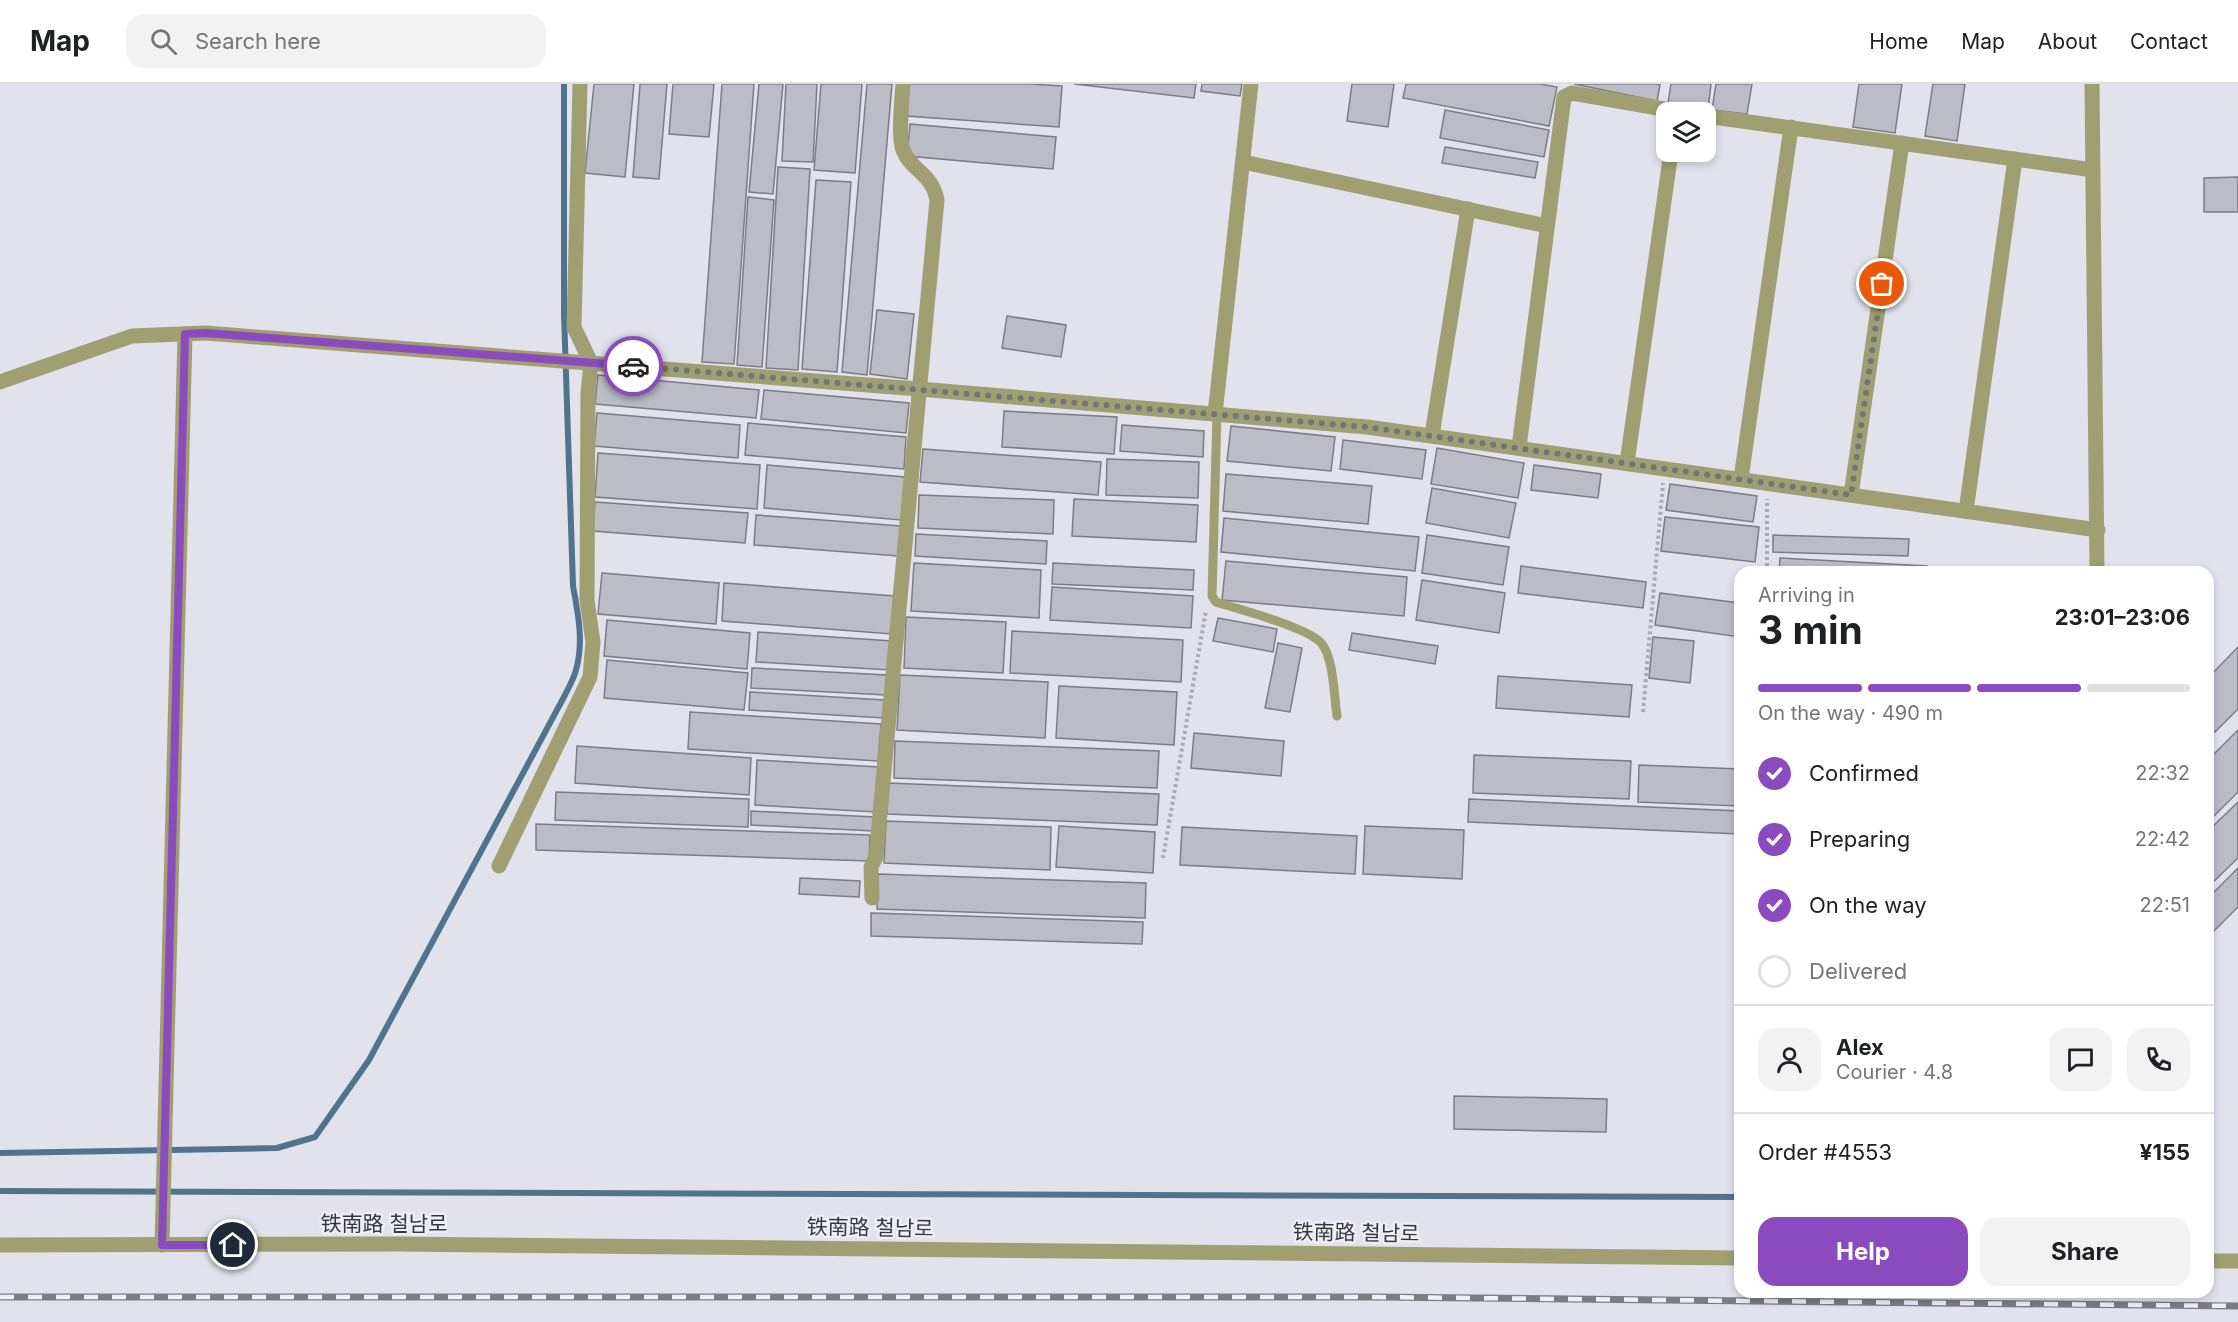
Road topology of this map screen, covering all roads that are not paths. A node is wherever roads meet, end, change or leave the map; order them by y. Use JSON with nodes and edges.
{"nodes":[{"id":1,"x":580,"y":84,"type":"edge"},
{"id":2,"x":903,"y":84,"type":"edge"},
{"id":3,"x":1251,"y":84,"type":"edge"},
{"id":4,"x":2092,"y":84,"type":"edge"},
{"id":5,"x":1656,"y":108,"type":"edge"},
{"id":6,"x":1716,"y":117,"type":"edge"},
{"id":7,"x":1791,"y":127,"type":"junction"},
{"id":8,"x":1902,"y":143,"type":"junction"},
{"id":9,"x":2015,"y":159,"type":"junction"},
{"id":10,"x":1243,"y":162,"type":"junction"},
{"id":11,"x":1670,"y":162,"type":"edge"},
{"id":12,"x":2093,"y":170,"type":"junction"},
{"id":13,"x":1468,"y":209,"type":"junction"},
{"id":14,"x":1547,"y":226,"type":"junction"},
{"id":15,"x":185,"y":334,"type":"junction"},
{"id":16,"x":591,"y":363,"type":"junction"},
{"id":17,"x":0,"y":382,"type":"edge"},
{"id":18,"x":919,"y":389,"type":"junction"},
{"id":19,"x":1216,"y":414,"type":"junction"},
{"id":20,"x":1432,"y":435,"type":"junction"},
{"id":21,"x":1519,"y":447,"type":"junction"},
{"id":22,"x":1627,"y":463,"type":"junction"},
{"id":23,"x":1741,"y":479,"type":"junction"},
{"id":24,"x":1851,"y":495,"type":"junction"},
{"id":25,"x":1966,"y":511,"type":"junction"},
{"id":26,"x":2098,"y":530,"type":"junction"},
{"id":27,"x":2097,"y":566,"type":"edge"},
{"id":28,"x":1337,"y":716,"type":"dead end"},
{"id":29,"x":499,"y":866,"type":"dead end"},
{"id":30,"x":872,"y":898,"type":"dead end"},
{"id":31,"x":0,"y":1245,"type":"edge"},
{"id":32,"x":162,"y":1245,"type":"junction"},
{"id":33,"x":1734,"y":1258,"type":"edge"},
{"id":34,"x":2214,"y":1261,"type":"edge"},
{"id":35,"x":2238,"y":1261,"type":"edge"}],
"edges":[{"from":1,"to":16,"type":"street"},
{"from":2,"to":18,"type":"street"},
{"from":3,"to":10,"type":"street"},
{"from":4,"to":12,"type":"street"},
{"from":5,"to":14,"type":"street"},
{"from":6,"to":7,"type":"street"},
{"from":7,"to":8,"type":"street"},
{"from":7,"to":23,"type":"street"},
{"from":8,"to":9,"type":"street"},
{"from":8,"to":24,"type":"street"},
{"from":9,"to":12,"type":"street"},
{"from":9,"to":25,"type":"street"},
{"from":10,"to":13,"type":"street"},
{"from":10,"to":19,"type":"street"},
{"from":11,"to":22,"type":"street"},
{"from":12,"to":26,"type":"street"},
{"from":13,"to":14,"type":"street"},
{"from":13,"to":20,"type":"street"},
{"from":14,"to":21,"type":"street"},
{"from":15,"to":16,"type":"street"},
{"from":15,"to":17,"type":"street"},
{"from":15,"to":32,"type":"street"},
{"from":16,"to":18,"type":"street"},
{"from":16,"to":29,"type":"street"},
{"from":18,"to":19,"type":"street"},
{"from":18,"to":30,"type":"street"},
{"from":19,"to":20,"type":"street"},
{"from":19,"to":28,"type":"lane"},
{"from":20,"to":21,"type":"street"},
{"from":21,"to":22,"type":"street"},
{"from":22,"to":23,"type":"street"},
{"from":23,"to":24,"type":"street"},
{"from":24,"to":25,"type":"street"},
{"from":25,"to":26,"type":"street"},
{"from":26,"to":27,"type":"street"},
{"from":31,"to":32,"type":"street","name":"铁南路 철남로"},
{"from":32,"to":33,"type":"street","name":"铁南路 철남로"},
{"from":34,"to":35,"type":"street"}]}
